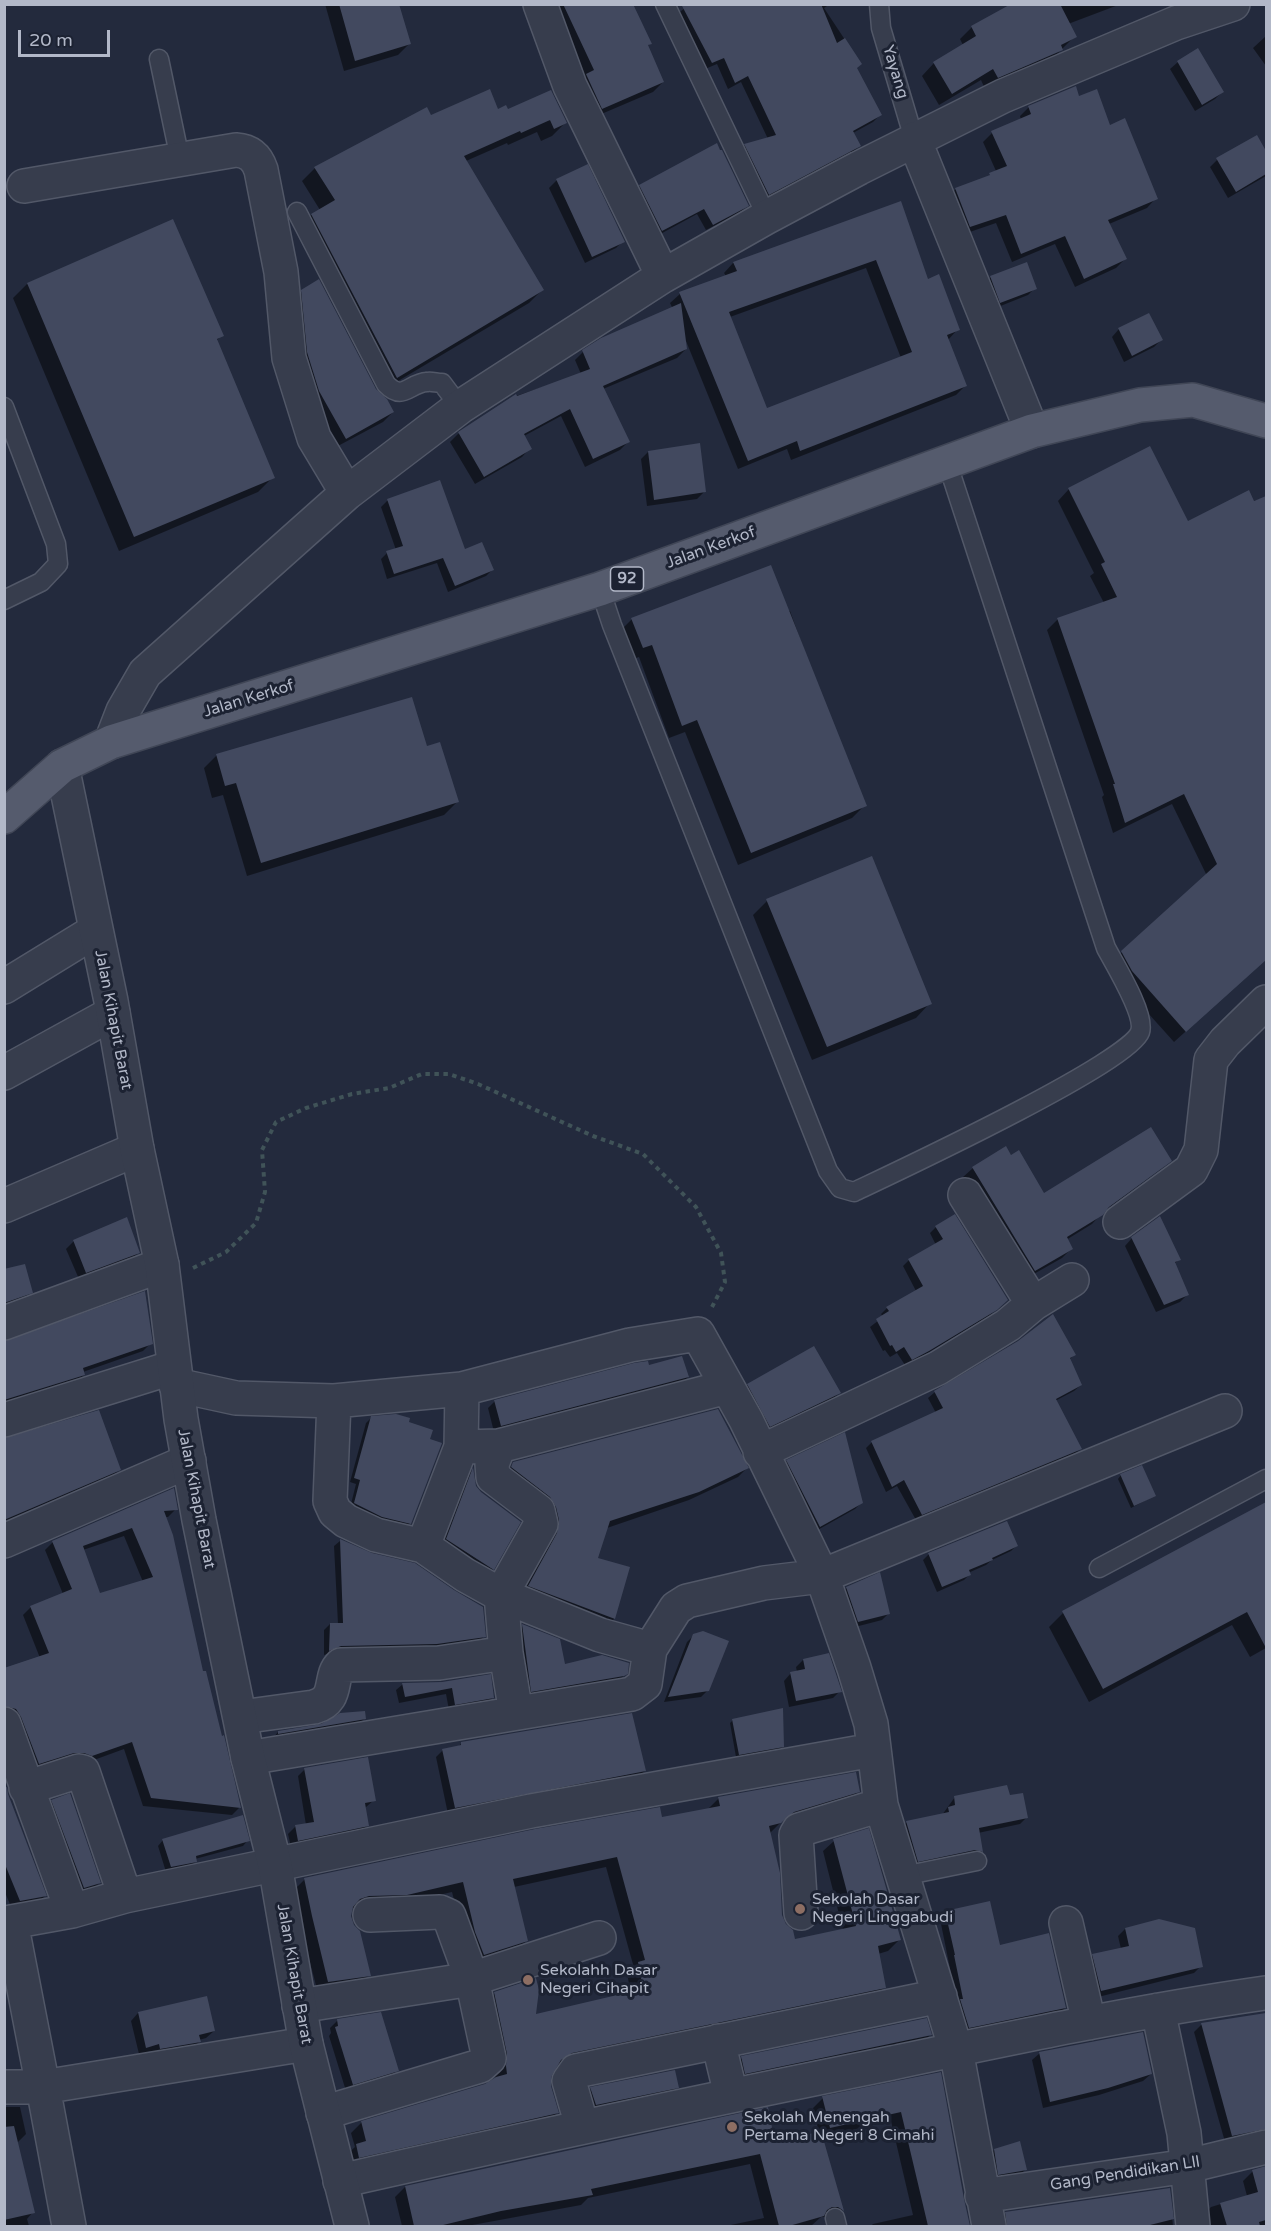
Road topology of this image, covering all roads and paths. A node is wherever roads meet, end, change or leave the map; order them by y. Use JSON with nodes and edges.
{"nodes":[{"id":1,"x":540,"y":4,"type":"edge"},
{"id":2,"x":665,"y":4,"type":"edge"},
{"id":3,"x":879,"y":4,"type":"edge"},
{"id":4,"x":1233,"y":4,"type":"edge"},
{"id":5,"x":159,"y":59,"type":"dead end"},
{"id":6,"x":914,"y":139,"type":"junction"},
{"id":7,"x":180,"y":159,"type":"junction"},
{"id":8,"x":24,"y":186,"type":"dead end"},
{"id":9,"x":297,"y":212,"type":"dead end"},
{"id":10,"x":767,"y":217,"type":"junction"},
{"id":11,"x":663,"y":276,"type":"junction"},
{"id":12,"x":460,"y":406,"type":"junction"},
{"id":13,"x":4,"y":407,"type":"edge"},
{"id":14,"x":1266,"y":421,"type":"edge"},
{"id":15,"x":1032,"y":431,"type":"junction"},
{"id":16,"x":947,"y":462,"type":"junction"},
{"id":17,"x":347,"y":493,"type":"junction"},
{"id":18,"x":600,"y":589,"type":"junction"},
{"id":19,"x":4,"y":600,"type":"edge"},
{"id":20,"x":111,"y":742,"type":"junction"},
{"id":21,"x":62,"y":766,"type":"junction"},
{"id":22,"x":4,"y":817,"type":"edge"},
{"id":23,"x":95,"y":931,"type":"junction"},
{"id":24,"x":4,"y":987,"type":"edge"},
{"id":25,"x":1266,"y":1002,"type":"edge"},
{"id":26,"x":113,"y":1013,"type":"junction"},
{"id":27,"x":4,"y":1074,"type":"edge"},
{"id":28,"x":137,"y":1149,"type":"junction"},
{"id":29,"x":965,"y":1195,"type":"dead end"},
{"id":30,"x":4,"y":1206,"type":"edge"},
{"id":31,"x":1120,"y":1222,"type":"dead end"},
{"id":32,"x":162,"y":1265,"type":"junction"},
{"id":33,"x":1072,"y":1280,"type":"dead end"},
{"id":34,"x":1033,"y":1304,"type":"junction"},
{"id":35,"x":4,"y":1323,"type":"edge"},
{"id":36,"x":698,"y":1334,"type":"junction"},
{"id":37,"x":175,"y":1376,"type":"junction"},
{"id":38,"x":727,"y":1387,"type":"junction"},
{"id":39,"x":462,"y":1389,"type":"junction"},
{"id":40,"x":334,"y":1401,"type":"junction"},
{"id":41,"x":1225,"y":1411,"type":"dead end"},
{"id":42,"x":4,"y":1420,"type":"edge"},
{"id":43,"x":499,"y":1446,"type":"junction"},
{"id":44,"x":461,"y":1448,"type":"junction"},
{"id":45,"x":760,"y":1452,"type":"junction"},
{"id":46,"x":189,"y":1461,"type":"junction"},
{"id":47,"x":1266,"y":1479,"type":"edge"},
{"id":48,"x":4,"y":1541,"type":"edge"},
{"id":49,"x":423,"y":1546,"type":"junction"},
{"id":50,"x":1098,"y":1568,"type":"dead end"},
{"id":51,"x":822,"y":1576,"type":"junction"},
{"id":52,"x":501,"y":1595,"type":"junction"},
{"id":53,"x":650,"y":1649,"type":"junction"},
{"id":54,"x":506,"y":1653,"type":"junction"},
{"id":55,"x":516,"y":1713,"type":"junction"},
{"id":56,"x":241,"y":1717,"type":"junction"},
{"id":57,"x":4,"y":1724,"type":"edge"},
{"id":58,"x":873,"y":1750,"type":"junction"},
{"id":59,"x":248,"y":1758,"type":"junction"},
{"id":60,"x":26,"y":1788,"type":"junction"},
{"id":61,"x":881,"y":1805,"type":"junction"},
{"id":62,"x":977,"y":1861,"type":"dead end"},
{"id":63,"x":275,"y":1865,"type":"junction"},
{"id":64,"x":903,"y":1876,"type":"junction"},
{"id":65,"x":125,"y":1896,"type":"junction"},
{"id":66,"x":72,"y":1911,"type":"junction"},
{"id":67,"x":801,"y":1913,"type":"dead end"},
{"id":68,"x":370,"y":1915,"type":"dead end"},
{"id":69,"x":8,"y":1923,"type":"edge"},
{"id":70,"x":1066,"y":1923,"type":"dead end"},
{"id":71,"x":599,"y":1938,"type":"dead end"},
{"id":72,"x":471,"y":1979,"type":"junction"},
{"id":73,"x":1264,"y":1993,"type":"dead end"},
{"id":74,"x":940,"y":1996,"type":"junction"},
{"id":75,"x":299,"y":2006,"type":"junction"},
{"id":76,"x":1158,"y":2010,"type":"junction"},
{"id":77,"x":1089,"y":2023,"type":"junction"},
{"id":78,"x":718,"y":2041,"type":"junction"},
{"id":79,"x":306,"y":2044,"type":"junction"},
{"id":80,"x":956,"y":2050,"type":"junction"},
{"id":81,"x":4,"y":2087,"type":"edge"},
{"id":82,"x":43,"y":2087,"type":"junction"},
{"id":83,"x":731,"y":2095,"type":"junction"},
{"id":84,"x":323,"y":2113,"type":"junction"},
{"id":85,"x":582,"y":2126,"type":"junction"},
{"id":86,"x":1266,"y":2147,"type":"edge"},
{"id":87,"x":1188,"y":2166,"type":"junction"},
{"id":88,"x":340,"y":2181,"type":"junction"},
{"id":89,"x":985,"y":2211,"type":"edge"},
{"id":90,"x":69,"y":2226,"type":"edge"},
{"id":91,"x":352,"y":2226,"type":"edge"},
{"id":92,"x":1193,"y":2226,"type":"edge"}],
"edges":[{"from":1,"to":11,"type":"street"},
{"from":2,"to":10,"type":"lane"},
{"from":3,"to":6,"type":"lane","name":"Yayang"},
{"from":4,"to":6,"type":"street"},
{"from":5,"to":7,"type":"lane"},
{"from":6,"to":10,"type":"street"},
{"from":6,"to":15,"type":"street"},
{"from":7,"to":8,"type":"street"},
{"from":7,"to":17,"type":"street"},
{"from":9,"to":12,"type":"lane"},
{"from":10,"to":11,"type":"street"},
{"from":11,"to":12,"type":"street"},
{"from":12,"to":17,"type":"street"},
{"from":13,"to":19,"type":"lane"},
{"from":14,"to":15,"type":"main road","name":"Jalan Kerkof","number":"92"},
{"from":15,"to":16,"type":"main road","name":"Jalan Kerkof","number":"92"},
{"from":16,"to":18,"type":"main road","name":"Jalan Kerkof","number":"92"},
{"from":16,"to":18,"type":"lane"},
{"from":17,"to":20,"type":"street"},
{"from":18,"to":20,"type":"main road","name":"Jalan Kerkof","number":"92"},
{"from":20,"to":21,"type":"main road","name":"Jalan Kerkof","number":"92"},
{"from":21,"to":22,"type":"main road","name":"Jalan Kerkof","number":"92"},
{"from":21,"to":23,"type":"street","name":"Jalan Kihapit Barat"},
{"from":23,"to":24,"type":"street"},
{"from":23,"to":26,"type":"street","name":"Jalan Kihapit Barat"},
{"from":25,"to":31,"type":"street"},
{"from":26,"to":27,"type":"street"},
{"from":26,"to":28,"type":"street","name":"Jalan Kihapit Barat"},
{"from":28,"to":30,"type":"street"},
{"from":28,"to":32,"type":"street","name":"Jalan Kihapit Barat"},
{"from":29,"to":34,"type":"street"},
{"from":32,"to":35,"type":"street"},
{"from":32,"to":36,"type":"path"},
{"from":32,"to":37,"type":"street","name":"Jalan Kihapit Barat"},
{"from":33,"to":34,"type":"street"},
{"from":34,"to":45,"type":"street"},
{"from":36,"to":38,"type":"street"},
{"from":36,"to":39,"type":"street"},
{"from":37,"to":40,"type":"street"},
{"from":37,"to":42,"type":"street"},
{"from":37,"to":46,"type":"street","name":"Jalan Kihapit Barat"},
{"from":38,"to":43,"type":"street"},
{"from":38,"to":45,"type":"street"},
{"from":39,"to":40,"type":"street"},
{"from":39,"to":44,"type":"street"},
{"from":40,"to":49,"type":"street"},
{"from":41,"to":51,"type":"street"},
{"from":43,"to":44,"type":"street"},
{"from":43,"to":52,"type":"street"},
{"from":44,"to":49,"type":"street"},
{"from":45,"to":51,"type":"street"},
{"from":46,"to":48,"type":"street"},
{"from":46,"to":56,"type":"street","name":"Jalan Kihapit Barat"},
{"from":47,"to":50,"type":"lane"},
{"from":49,"to":52,"type":"street"},
{"from":51,"to":53,"type":"street"},
{"from":51,"to":58,"type":"street"},
{"from":52,"to":53,"type":"street"},
{"from":52,"to":54,"type":"street"},
{"from":53,"to":55,"type":"street"},
{"from":54,"to":55,"type":"street"},
{"from":54,"to":56,"type":"street"},
{"from":55,"to":59,"type":"street"},
{"from":56,"to":59,"type":"street","name":"Jalan Kihapit Barat"},
{"from":57,"to":60,"type":"street"},
{"from":58,"to":61,"type":"street"},
{"from":58,"to":63,"type":"street"},
{"from":59,"to":63,"type":"street","name":"Jalan Kihapit Barat"},
{"from":60,"to":65,"type":"street"},
{"from":60,"to":66,"type":"street"},
{"from":61,"to":64,"type":"street"},
{"from":61,"to":67,"type":"street"},
{"from":62,"to":64,"type":"lane"},
{"from":63,"to":65,"type":"street"},
{"from":63,"to":75,"type":"street","name":"Jalan Kihapit Barat"},
{"from":64,"to":74,"type":"street"},
{"from":65,"to":66,"type":"street"},
{"from":66,"to":69,"type":"street"},
{"from":68,"to":72,"type":"street"},
{"from":69,"to":82,"type":"street"},
{"from":70,"to":77,"type":"street"},
{"from":71,"to":72,"type":"street"},
{"from":72,"to":75,"type":"street"},
{"from":72,"to":84,"type":"street"},
{"from":73,"to":76,"type":"street"},
{"from":74,"to":78,"type":"street"},
{"from":74,"to":80,"type":"street"},
{"from":75,"to":79,"type":"street","name":"Jalan Kihapit Barat"},
{"from":76,"to":77,"type":"street"},
{"from":76,"to":87,"type":"street"},
{"from":77,"to":80,"type":"street"},
{"from":78,"to":83,"type":"street"},
{"from":78,"to":85,"type":"street"},
{"from":79,"to":82,"type":"street"},
{"from":79,"to":84,"type":"street","name":"Jalan Kihapit Barat"},
{"from":80,"to":83,"type":"street"},
{"from":80,"to":89,"type":"street"},
{"from":81,"to":82,"type":"street"},
{"from":82,"to":90,"type":"street"},
{"from":83,"to":85,"type":"street"},
{"from":84,"to":88,"type":"street","name":"Jalan Kihapit Barat"},
{"from":85,"to":88,"type":"street"},
{"from":86,"to":87,"type":"street","name":"Gang Pendidikan Lll"},
{"from":87,"to":89,"type":"street","name":"Gang Pendidikan Lll"},
{"from":87,"to":92,"type":"street"},
{"from":88,"to":91,"type":"street","name":"Jalan Kihapit Barat"}]}
